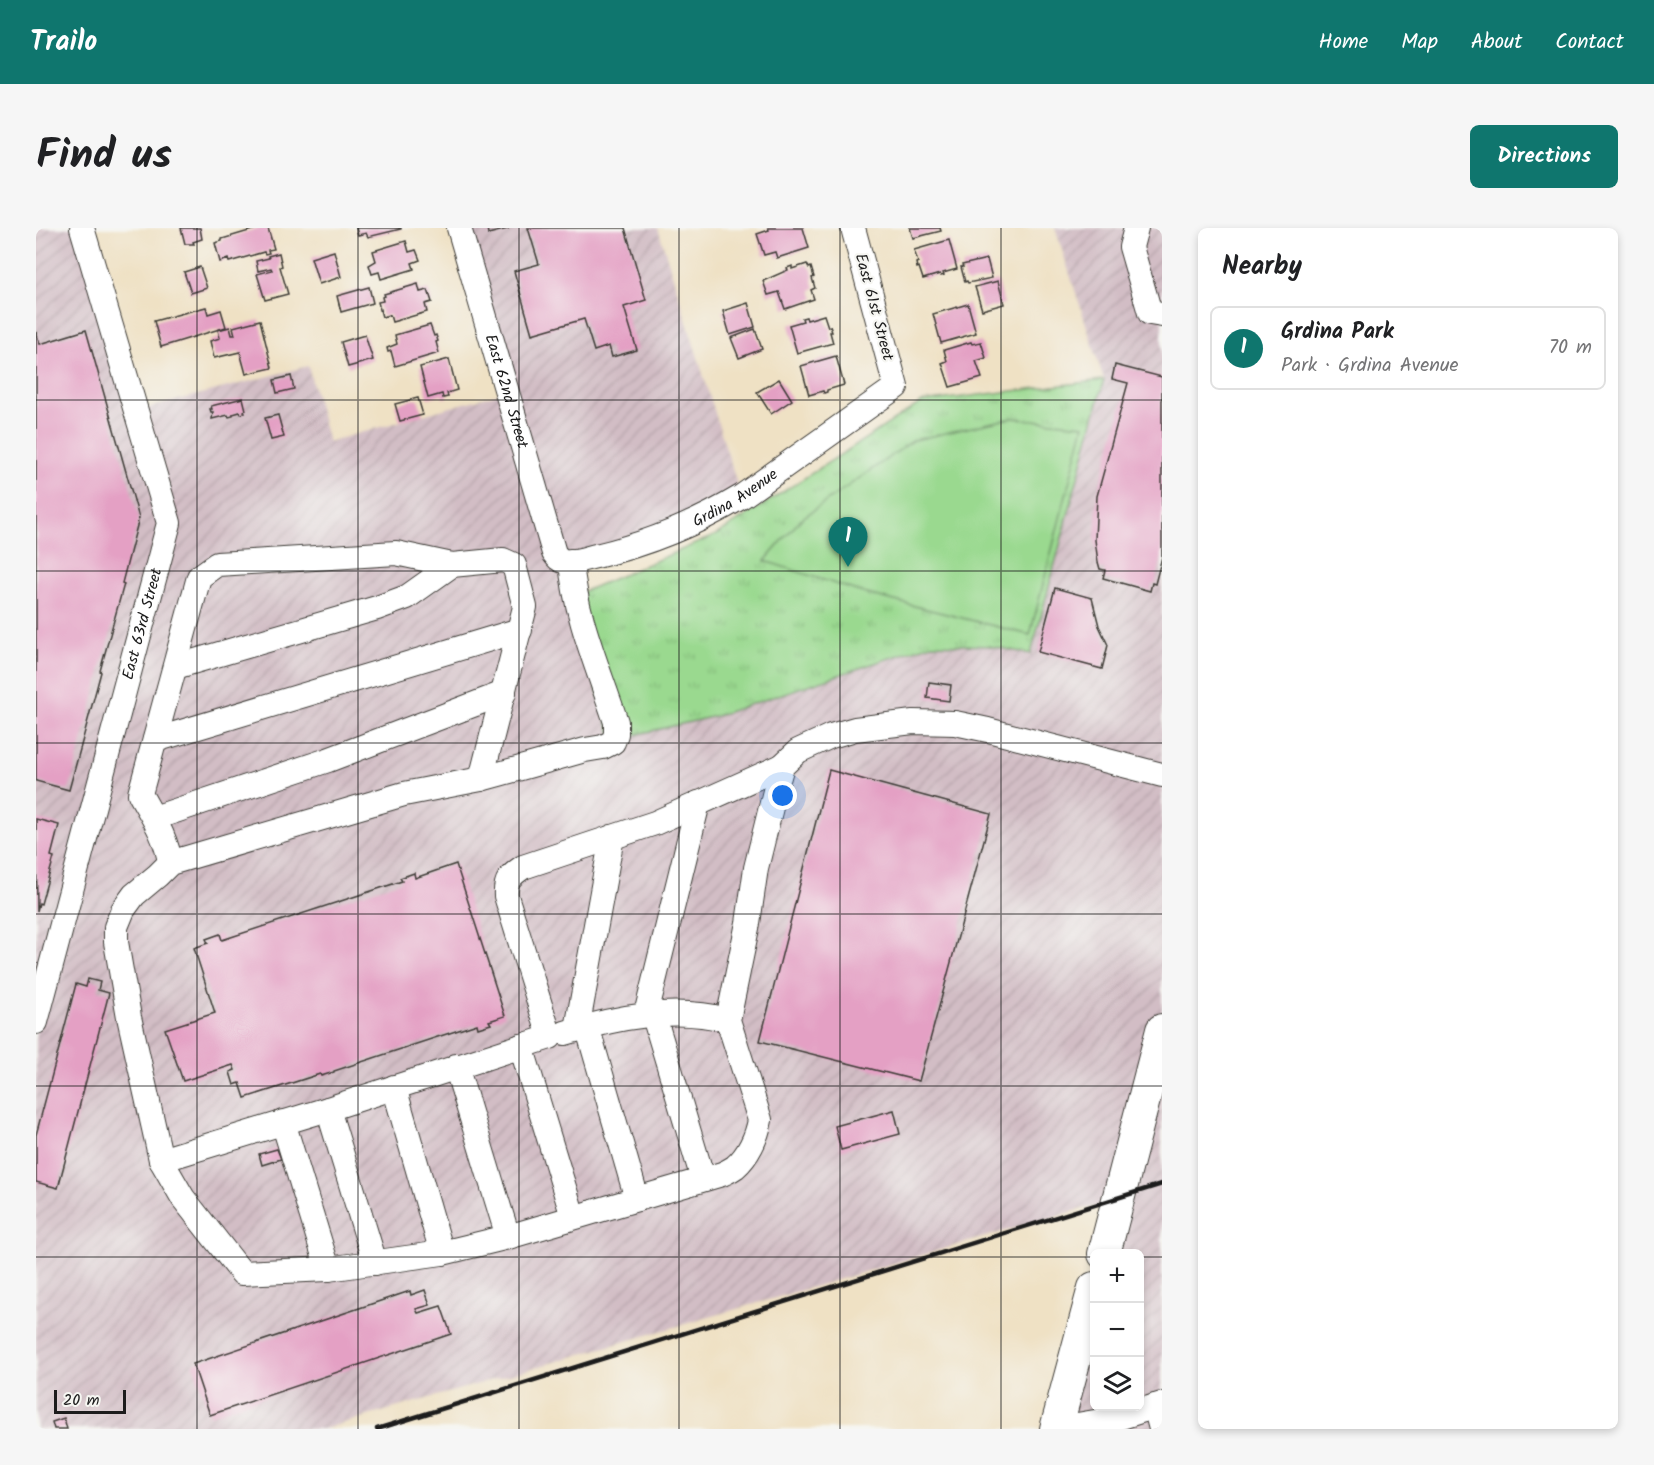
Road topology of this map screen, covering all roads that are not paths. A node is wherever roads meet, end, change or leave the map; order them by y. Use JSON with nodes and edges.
{"nodes":[{"id":1,"x":82,"y":228,"type":"edge"},
{"id":2,"x":459,"y":228,"type":"edge"},
{"id":3,"x":853,"y":228,"type":"edge"},
{"id":4,"x":1136,"y":228,"type":"edge"},
{"id":5,"x":1162,"y":315,"type":"edge"},
{"id":6,"x":896,"y":387,"type":"joint"},
{"id":7,"x":563,"y":557,"type":"junction"},
{"id":8,"x":452,"y":565,"type":"junction"},
{"id":9,"x":520,"y":630,"type":"junction"},
{"id":10,"x":175,"y":667,"type":"junction"},
{"id":11,"x":504,"y":693,"type":"junction"},
{"id":12,"x":155,"y":740,"type":"junction"},
{"id":13,"x":782,"y":766,"type":"junction"},
{"id":14,"x":1162,"y":775,"type":"edge"},
{"id":15,"x":481,"y":779,"type":"junction"},
{"id":16,"x":698,"y":803,"type":"junction"},
{"id":17,"x":154,"y":818,"type":"junction"},
{"id":18,"x":612,"y":837,"type":"junction"},
{"id":19,"x":170,"y":863,"type":"junction"},
{"id":20,"x":650,"y":1014,"type":"junction"},
{"id":21,"x":728,"y":1020,"type":"junction"},
{"id":22,"x":36,"y":1022,"type":"edge"},
{"id":23,"x":582,"y":1028,"type":"junction"},
{"id":24,"x":1162,"y":1030,"type":"edge"},
{"id":25,"x":550,"y":1037,"type":"junction"},
{"id":26,"x":521,"y":1046,"type":"junction"},
{"id":27,"x":456,"y":1066,"type":"junction"},
{"id":28,"x":394,"y":1087,"type":"junction"},
{"id":29,"x":328,"y":1109,"type":"junction"},
{"id":30,"x":283,"y":1122,"type":"junction"},
{"id":31,"x":161,"y":1160,"type":"junction"},
{"id":32,"x":703,"y":1179,"type":"junction"},
{"id":33,"x":638,"y":1199,"type":"junction"},
{"id":34,"x":573,"y":1217,"type":"junction"},
{"id":35,"x":508,"y":1237,"type":"junction"},
{"id":36,"x":1105,"y":1249,"type":"edge"},
{"id":37,"x":442,"y":1252,"type":"junction"},
{"id":38,"x":375,"y":1263,"type":"junction"},
{"id":39,"x":328,"y":1269,"type":"junction"},
{"id":40,"x":1091,"y":1303,"type":"edge"},
{"id":41,"x":1158,"y":1405,"type":"edge"},
{"id":42,"x":1055,"y":1429,"type":"edge"},
{"id":43,"x":1161,"y":1429,"type":"edge"}],
"edges":[{"from":1,"to":22,"type":"street","name":"East 63rd Street"},
{"from":2,"to":7,"type":"street","name":"East 62nd Street"},
{"from":3,"to":6,"type":"street","name":"East 61st Street"},
{"from":4,"to":5,"type":"street"},
{"from":6,"to":7,"type":"street","name":"Grdina Avenue"},
{"from":7,"to":15,"type":"street","name":"East 62nd Street"},
{"from":8,"to":9,"type":"street"},
{"from":8,"to":10,"type":"street"},
{"from":8,"to":10,"type":"street"},
{"from":9,"to":11,"type":"street"},
{"from":9,"to":12,"type":"street"},
{"from":10,"to":12,"type":"street"},
{"from":11,"to":15,"type":"street"},
{"from":11,"to":17,"type":"street"},
{"from":12,"to":17,"type":"street"},
{"from":13,"to":14,"type":"street"},
{"from":13,"to":16,"type":"street"},
{"from":13,"to":21,"type":"street"},
{"from":15,"to":19,"type":"street"},
{"from":16,"to":18,"type":"street"},
{"from":16,"to":20,"type":"street"},
{"from":17,"to":19,"type":"street"},
{"from":18,"to":23,"type":"street"},
{"from":18,"to":25,"type":"street"},
{"from":19,"to":31,"type":"street"},
{"from":20,"to":21,"type":"street"},
{"from":20,"to":23,"type":"street"},
{"from":20,"to":32,"type":"street"},
{"from":21,"to":32,"type":"street"},
{"from":23,"to":25,"type":"street"},
{"from":23,"to":33,"type":"street"},
{"from":24,"to":36,"type":"main road"},
{"from":25,"to":26,"type":"street"},
{"from":26,"to":27,"type":"street"},
{"from":26,"to":34,"type":"street"},
{"from":27,"to":28,"type":"street"},
{"from":27,"to":35,"type":"street"},
{"from":28,"to":29,"type":"street"},
{"from":28,"to":37,"type":"street"},
{"from":29,"to":30,"type":"street"},
{"from":29,"to":38,"type":"street"},
{"from":30,"to":31,"type":"street"},
{"from":30,"to":39,"type":"street"},
{"from":31,"to":39,"type":"street"},
{"from":32,"to":33,"type":"street"},
{"from":33,"to":34,"type":"street"},
{"from":34,"to":35,"type":"street"},
{"from":35,"to":37,"type":"street"},
{"from":37,"to":38,"type":"street"},
{"from":38,"to":39,"type":"street"},
{"from":40,"to":42,"type":"main road"},
{"from":41,"to":42,"type":"street"},
{"from":41,"to":43,"type":"street"}]}
